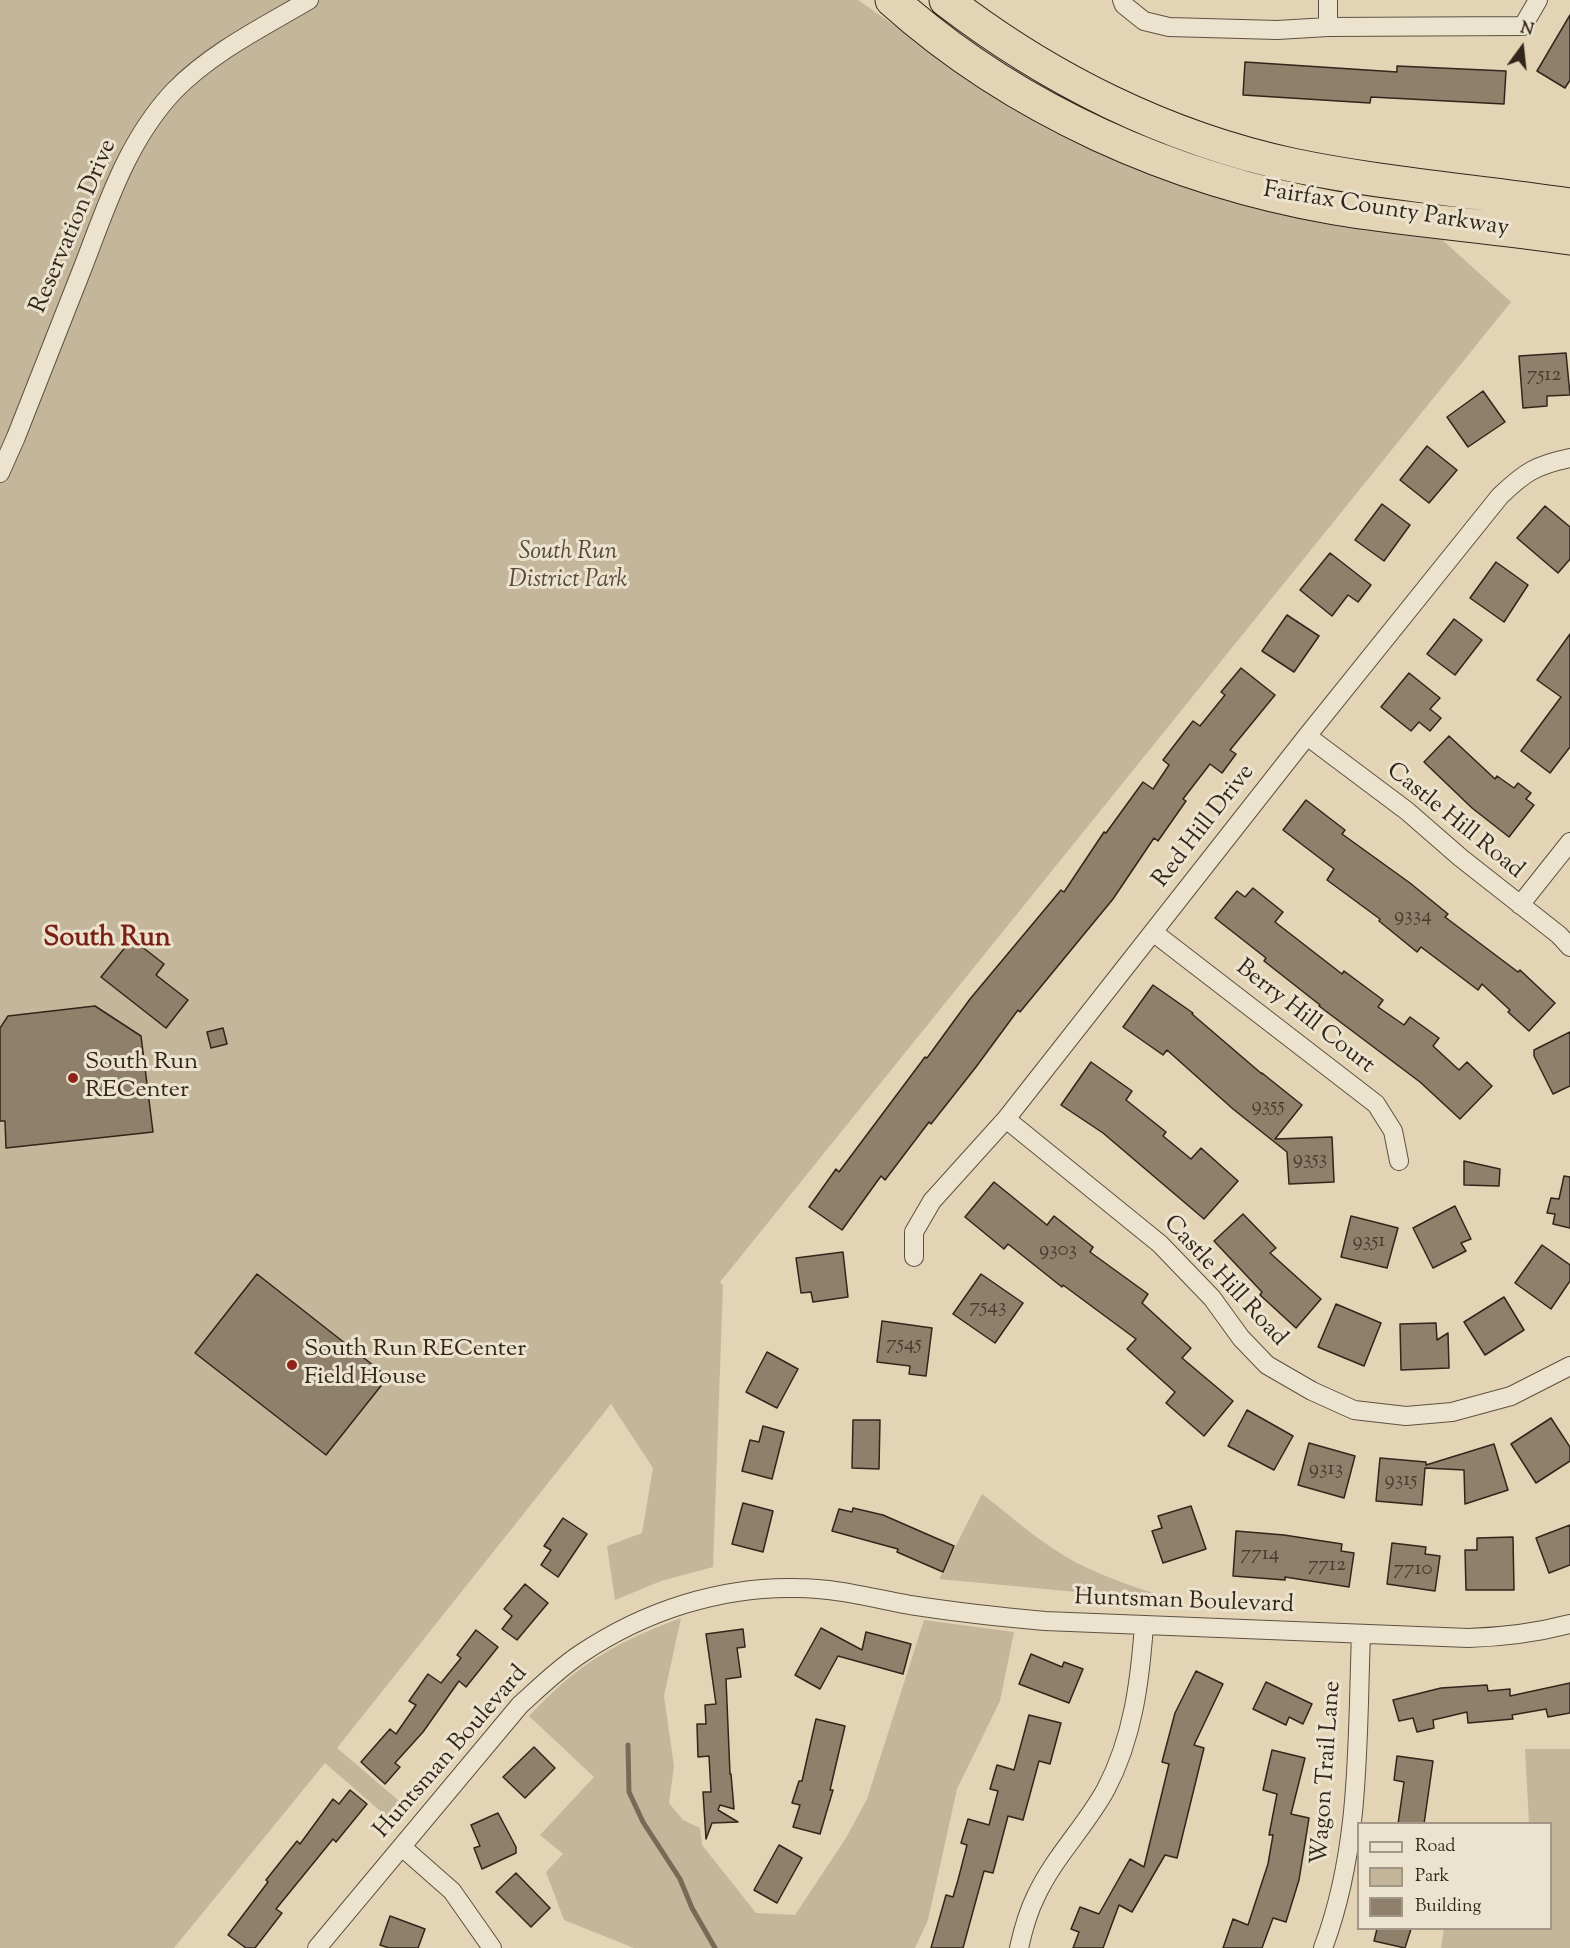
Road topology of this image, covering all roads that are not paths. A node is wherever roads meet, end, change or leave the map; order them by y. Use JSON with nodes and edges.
{"nodes":[{"id":1,"x":309,"y":0,"type":"edge"},
{"id":2,"x":892,"y":0,"type":"edge"},
{"id":3,"x":946,"y":0,"type":"edge"},
{"id":4,"x":1122,"y":0,"type":"edge"},
{"id":5,"x":1329,"y":0,"type":"edge"},
{"id":6,"x":1524,"y":0,"type":"edge"},
{"id":7,"x":1538,"y":0,"type":"edge"},
{"id":8,"x":1523,"y":26,"type":"junction"},
{"id":9,"x":1328,"y":27,"type":"junction"},
{"id":10,"x":1570,"y":205,"type":"edge"},
{"id":11,"x":1570,"y":238,"type":"edge"},
{"id":12,"x":1570,"y":458,"type":"edge"},
{"id":13,"x":0,"y":473,"type":"edge"},
{"id":14,"x":1307,"y":736,"type":"junction"},
{"id":15,"x":1570,"y":842,"type":"edge"},
{"id":16,"x":1520,"y":905,"type":"junction"},
{"id":17,"x":1153,"y":932,"type":"junction"},
{"id":18,"x":1570,"y":947,"type":"edge"},
{"id":19,"x":1006,"y":1119,"type":"junction"},
{"id":20,"x":1399,"y":1161,"type":"dead end"},
{"id":21,"x":914,"y":1257,"type":"dead end"},
{"id":22,"x":1570,"y":1366,"type":"edge"},
{"id":23,"x":1570,"y":1624,"type":"edge"},
{"id":24,"x":1144,"y":1625,"type":"junction"},
{"id":25,"x":1361,"y":1634,"type":"junction"},
{"id":26,"x":402,"y":1847,"type":"junction"},
{"id":27,"x":317,"y":1948,"type":"edge"},
{"id":28,"x":492,"y":1948,"type":"edge"},
{"id":29,"x":1019,"y":1948,"type":"edge"},
{"id":30,"x":1323,"y":1948,"type":"edge"}],
"edges":[{"from":1,"to":13,"type":"street","name":"Reservation Drive"},
{"from":2,"to":11,"type":"highway","name":"Fairfax County Parkway"},
{"from":3,"to":10,"type":"highway","name":"Fairfax County Parkway"},
{"from":4,"to":9,"type":"street"},
{"from":5,"to":9,"type":"street"},
{"from":6,"to":8,"type":"street"},
{"from":7,"to":8,"type":"street"},
{"from":8,"to":9,"type":"street"},
{"from":12,"to":14,"type":"street","name":"Red Hill Drive"},
{"from":14,"to":16,"type":"street","name":"Castle Hill Road"},
{"from":14,"to":17,"type":"street","name":"Red Hill Drive"},
{"from":15,"to":16,"type":"street"},
{"from":16,"to":18,"type":"street","name":"Castle Hill Road"},
{"from":17,"to":19,"type":"street","name":"Red Hill Drive"},
{"from":17,"to":20,"type":"street","name":"Berry Hill Court"},
{"from":19,"to":21,"type":"street","name":"Red Hill Drive"},
{"from":19,"to":22,"type":"street","name":"Castle Hill Road"},
{"from":23,"to":25,"type":"street","name":"Huntsman Boulevard"},
{"from":24,"to":25,"type":"street","name":"Huntsman Boulevard"},
{"from":24,"to":26,"type":"street","name":"Huntsman Boulevard"},
{"from":24,"to":29,"type":"street"},
{"from":25,"to":30,"type":"street","name":"Wagon Trail Lane"},
{"from":26,"to":27,"type":"street","name":"Huntsman Boulevard"},
{"from":26,"to":28,"type":"street"}]}
